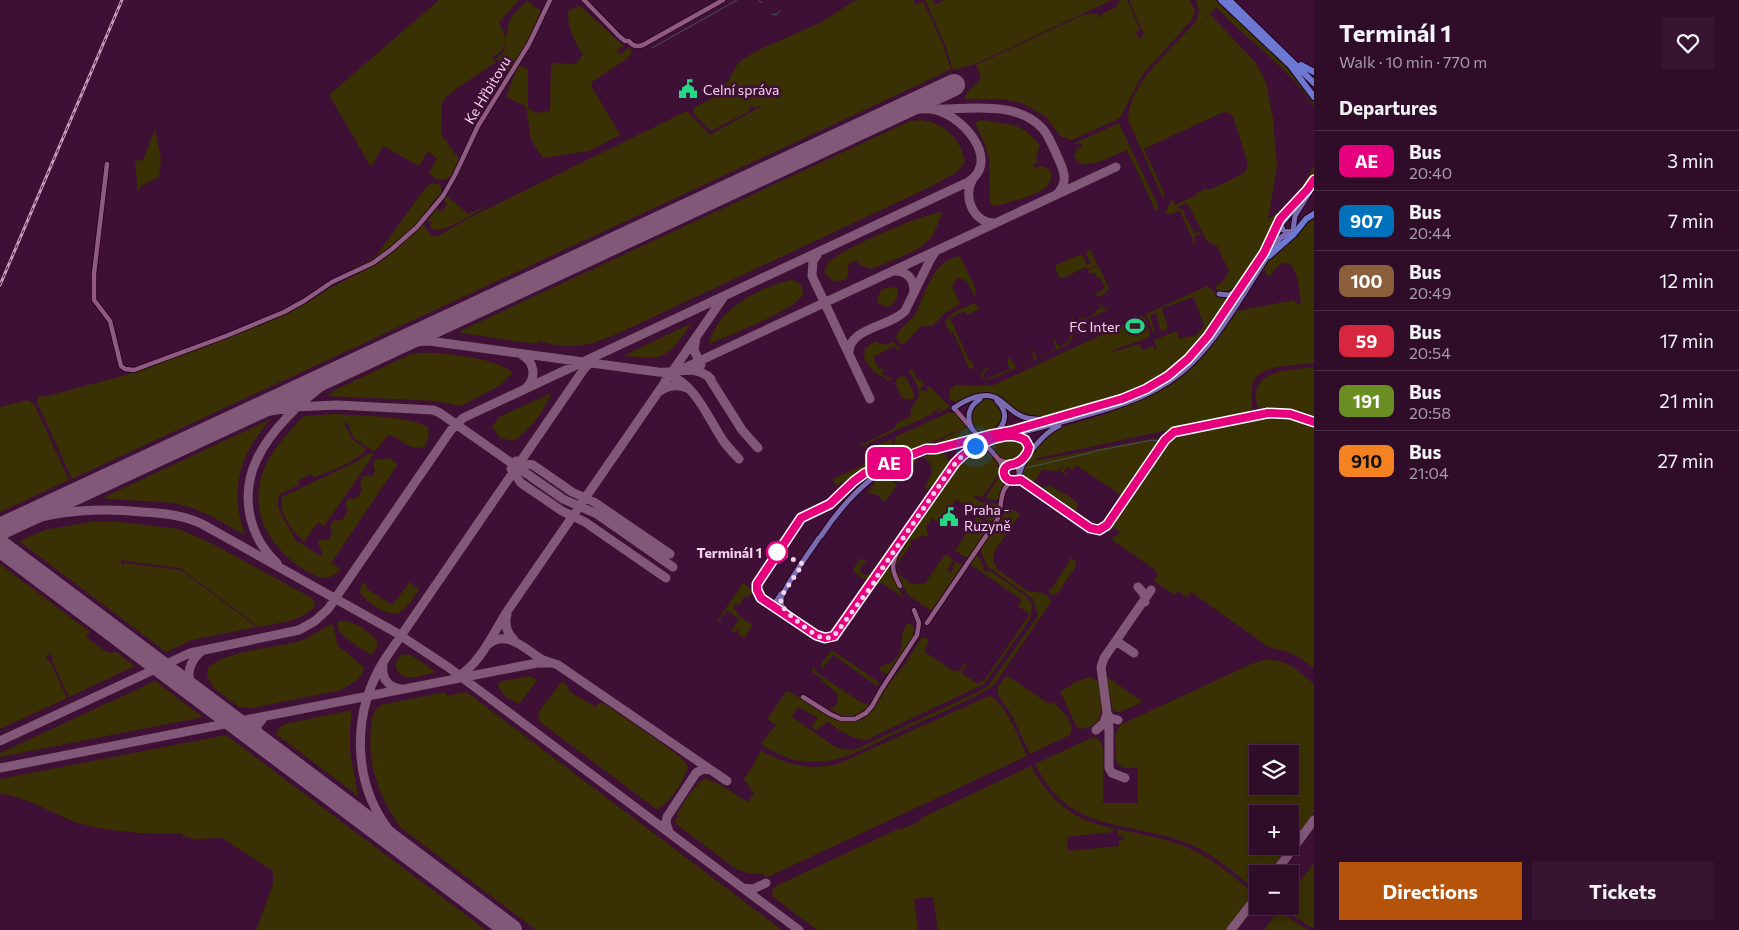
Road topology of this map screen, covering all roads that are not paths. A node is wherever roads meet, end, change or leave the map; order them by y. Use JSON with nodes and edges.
{"nodes":[{"id":1,"x":550,"y":0,"type":"edge"},
{"id":2,"x":584,"y":0,"type":"edge"},
{"id":3,"x":723,"y":0,"type":"edge"},
{"id":4,"x":1221,"y":0,"type":"edge"},
{"id":5,"x":1229,"y":0,"type":"edge"},
{"id":6,"x":1286,"y":54,"type":"junction"},
{"id":7,"x":1290,"y":65,"type":"junction"},
{"id":8,"x":1314,"y":72,"type":"edge"},
{"id":9,"x":1312,"y":81,"type":"edge"},
{"id":10,"x":1314,"y":90,"type":"edge"},
{"id":11,"x":1314,"y":97,"type":"edge"},
{"id":12,"x":107,"y":164,"type":"dead end"},
{"id":13,"x":1314,"y":180,"type":"edge"},
{"id":14,"x":1314,"y":185,"type":"edge"},
{"id":15,"x":1307,"y":190,"type":"junction"},
{"id":16,"x":1314,"y":212,"type":"edge"},
{"id":17,"x":1283,"y":223,"type":"junction"},
{"id":18,"x":1292,"y":229,"type":"junction"},
{"id":19,"x":1267,"y":254,"type":"junction"},
{"id":20,"x":1243,"y":284,"type":"junction"},
{"id":21,"x":1219,"y":294,"type":"dead end"},
{"id":22,"x":980,"y":399,"type":"junction"},
{"id":23,"x":954,"y":408,"type":"junction"},
{"id":24,"x":1094,"y":413,"type":"junction"},
{"id":25,"x":1051,"y":420,"type":"junction"},
{"id":26,"x":1314,"y":422,"type":"edge"},
{"id":27,"x":972,"y":429,"type":"junction"},
{"id":28,"x":989,"y":435,"type":"junction"},
{"id":29,"x":1000,"y":438,"type":"junction"},
{"id":30,"x":999,"y":459,"type":"junction"},
{"id":31,"x":1012,"y":464,"type":"junction"},
{"id":32,"x":1020,"y":473,"type":"junction"},
{"id":33,"x":1004,"y":474,"type":"junction"},
{"id":34,"x":1014,"y":480,"type":"junction"},
{"id":35,"x":1027,"y":484,"type":"junction"},
{"id":36,"x":1006,"y":487,"type":"junction"},
{"id":37,"x":906,"y":534,"type":"junction"},
{"id":38,"x":900,"y":586,"type":"dead end"},
{"id":39,"x":785,"y":590,"type":"junction"},
{"id":40,"x":914,"y":610,"type":"dead end"},
{"id":41,"x":798,"y":623,"type":"junction"},
{"id":42,"x":927,"y":624,"type":"dead end"},
{"id":43,"x":802,"y":697,"type":"dead end"}],
"edges":[{"from":1,"to":12,"type":"street","name":"Ke Hřbitovu"},
{"from":2,"to":3,"type":"street"},
{"from":4,"to":7,"type":"highway"},
{"from":5,"to":6,"type":"highway"},
{"from":6,"to":8,"type":"highway"},
{"from":6,"to":9,"type":"highway"},
{"from":7,"to":10,"type":"highway"},
{"from":7,"to":11,"type":"highway"},
{"from":13,"to":15,"type":"main road"},
{"from":14,"to":18,"type":"main road"},
{"from":15,"to":17,"type":"main road"},
{"from":15,"to":19,"type":"main road"},
{"from":16,"to":18,"type":"highway"},
{"from":16,"to":19,"type":"highway"},
{"from":17,"to":18,"type":"main road"},
{"from":17,"to":18,"type":"main road"},
{"from":17,"to":19,"type":"main road"},
{"from":18,"to":19,"type":"main road"},
{"from":19,"to":20,"type":"main road"},
{"from":19,"to":24,"type":"main road"},
{"from":20,"to":21,"type":"main road"},
{"from":20,"to":25,"type":"main road"},
{"from":22,"to":23,"type":"main road"},
{"from":22,"to":27,"type":"main road"},
{"from":22,"to":28,"type":"main road"},
{"from":23,"to":25,"type":"main road"},
{"from":23,"to":27,"type":"street"},
{"from":24,"to":29,"type":"main road"},
{"from":24,"to":32,"type":"main road"},
{"from":25,"to":28,"type":"main road"},
{"from":26,"to":35,"type":"street"},
{"from":27,"to":30,"type":"street"},
{"from":28,"to":39,"type":"main road","bridge":true},
{"from":29,"to":31,"type":"main road"},
{"from":29,"to":37,"type":"main road","bridge":true},
{"from":30,"to":31,"type":"street"},
{"from":30,"to":33,"type":"street"},
{"from":31,"to":32,"type":"street"},
{"from":31,"to":33,"type":"street"},
{"from":32,"to":34,"type":"street"},
{"from":32,"to":35,"type":"street"},
{"from":33,"to":34,"type":"street"},
{"from":33,"to":36,"type":"street"},
{"from":34,"to":35,"type":"street"},
{"from":34,"to":36,"type":"street"},
{"from":36,"to":42,"type":"street"},
{"from":37,"to":38,"type":"street"},
{"from":37,"to":41,"type":"main road"},
{"from":39,"to":41,"type":"main road"},
{"from":39,"to":41,"type":"main road"},
{"from":40,"to":43,"type":"street"}]}
